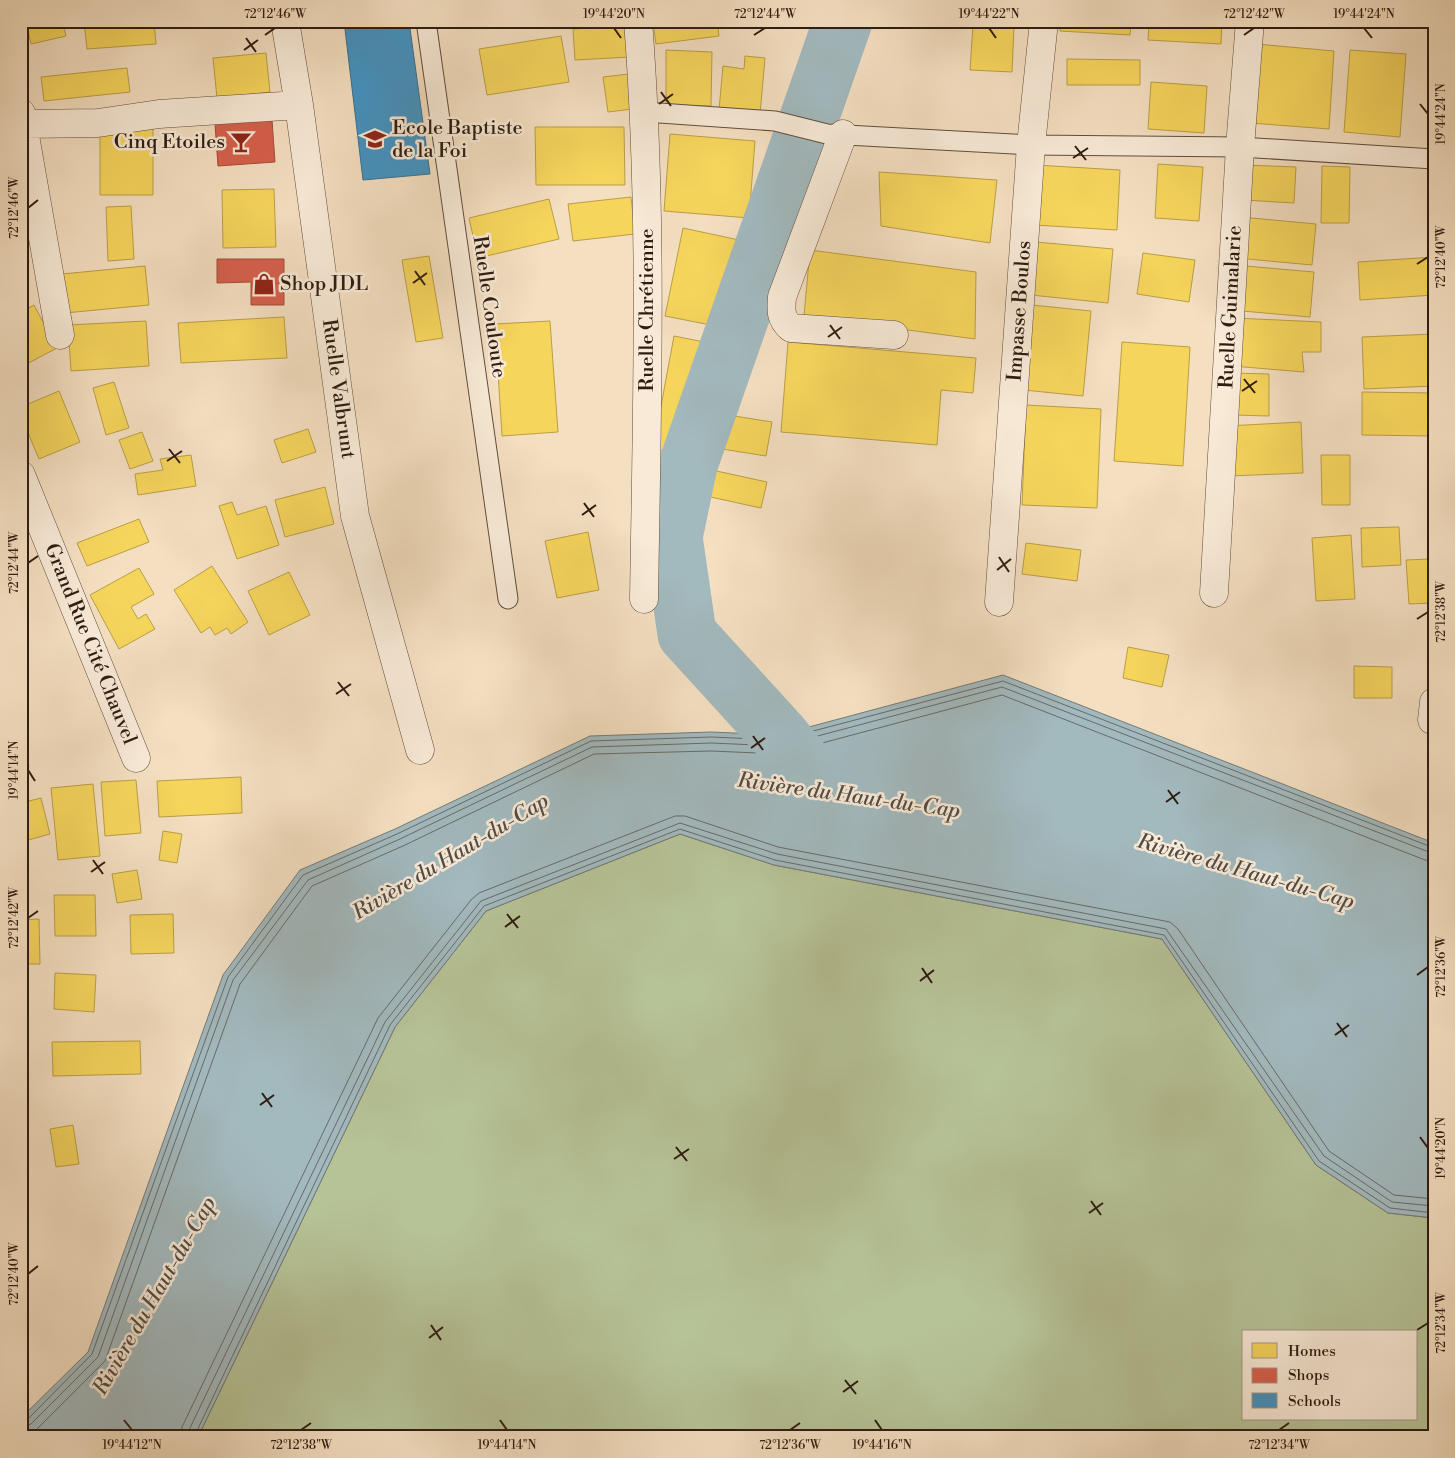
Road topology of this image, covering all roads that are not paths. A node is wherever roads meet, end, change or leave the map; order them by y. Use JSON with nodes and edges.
{"nodes":[{"id":1,"x":285,"y":21,"type":"edge"},
{"id":2,"x":426,"y":21,"type":"edge"},
{"id":3,"x":638,"y":21,"type":"edge"},
{"id":4,"x":1044,"y":21,"type":"edge"},
{"id":5,"x":1250,"y":21,"type":"edge"},
{"id":6,"x":299,"y":105,"type":"junction"},
{"id":7,"x":645,"y":112,"type":"junction"},
{"id":8,"x":22,"y":119,"type":"edge"},
{"id":9,"x":835,"y":134,"type":"junction"},
{"id":10,"x":1031,"y":145,"type":"junction"},
{"id":11,"x":1240,"y":147,"type":"junction"},
{"id":12,"x":1434,"y":159,"type":"edge"},
{"id":13,"x":894,"y":335,"type":"dead end"},
{"id":14,"x":60,"y":336,"type":"dead end"},
{"id":15,"x":21,"y":475,"type":"edge"},
{"id":16,"x":1214,"y":593,"type":"dead end"},
{"id":17,"x":508,"y":599,"type":"dead end"},
{"id":18,"x":644,"y":599,"type":"dead end"},
{"id":19,"x":999,"y":602,"type":"dead end"},
{"id":20,"x":420,"y":750,"type":"dead end"},
{"id":21,"x":136,"y":758,"type":"dead end"}],
"edges":[{"from":1,"to":6,"type":"street","name":"Ruelle Valbrunt"},
{"from":2,"to":17,"type":"lane","name":"Ruelle Couloute"},
{"from":3,"to":7,"type":"street","name":"Ruelle Chrétienne"},
{"from":4,"to":10,"type":"street","name":"Impasse Boulos"},
{"from":5,"to":11,"type":"street","name":"Ruelle Guimalarie"},
{"from":6,"to":8,"type":"street"},
{"from":6,"to":20,"type":"street","name":"Ruelle Valbrunt"},
{"from":7,"to":9,"type":"lane"},
{"from":7,"to":18,"type":"street","name":"Ruelle Chrétienne"},
{"from":8,"to":14,"type":"street"},
{"from":9,"to":10,"type":"lane"},
{"from":9,"to":13,"type":"street"},
{"from":10,"to":11,"type":"lane"},
{"from":10,"to":19,"type":"street","name":"Impasse Boulos"},
{"from":11,"to":12,"type":"lane"},
{"from":11,"to":16,"type":"street","name":"Ruelle Guimalarie"},
{"from":15,"to":21,"type":"street","name":"Grand Rue Cité Chauvel"}]}
